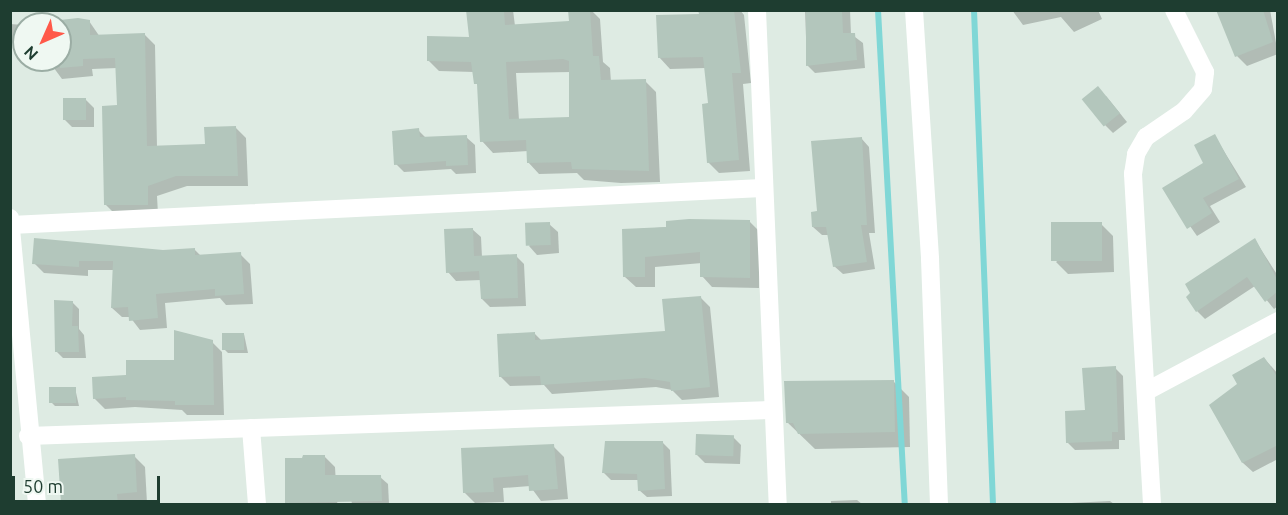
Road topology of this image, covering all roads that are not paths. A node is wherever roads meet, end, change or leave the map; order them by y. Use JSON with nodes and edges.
{"nodes":[{"id":1,"x":757,"y":10,"type":"edge"},
{"id":2,"x":914,"y":10,"type":"edge"},
{"id":3,"x":1174,"y":10,"type":"edge"},
{"id":4,"x":762,"y":188,"type":"junction"},
{"id":5,"x":10,"y":218,"type":"edge"},
{"id":6,"x":11,"y":225,"type":"edge"},
{"id":7,"x":1277,"y":323,"type":"edge"},
{"id":8,"x":1147,"y":391,"type":"junction"},
{"id":9,"x":773,"y":410,"type":"junction"},
{"id":10,"x":251,"y":428,"type":"junction"},
{"id":11,"x":28,"y":436,"type":"junction"},
{"id":12,"x":37,"y":504,"type":"edge"},
{"id":13,"x":257,"y":504,"type":"edge"},
{"id":14,"x":778,"y":504,"type":"edge"},
{"id":15,"x":939,"y":504,"type":"edge"},
{"id":16,"x":1152,"y":504,"type":"edge"}],
"edges":[{"from":1,"to":4,"type":"street"},
{"from":2,"to":15,"type":"street"},
{"from":3,"to":8,"type":"street"},
{"from":4,"to":6,"type":"street"},
{"from":4,"to":9,"type":"street"},
{"from":5,"to":6,"type":"street"},
{"from":6,"to":11,"type":"street"},
{"from":7,"to":8,"type":"street"},
{"from":8,"to":16,"type":"street"},
{"from":9,"to":10,"type":"street"},
{"from":9,"to":14,"type":"street"},
{"from":10,"to":11,"type":"street"},
{"from":10,"to":13,"type":"street"},
{"from":11,"to":12,"type":"street"}]}
